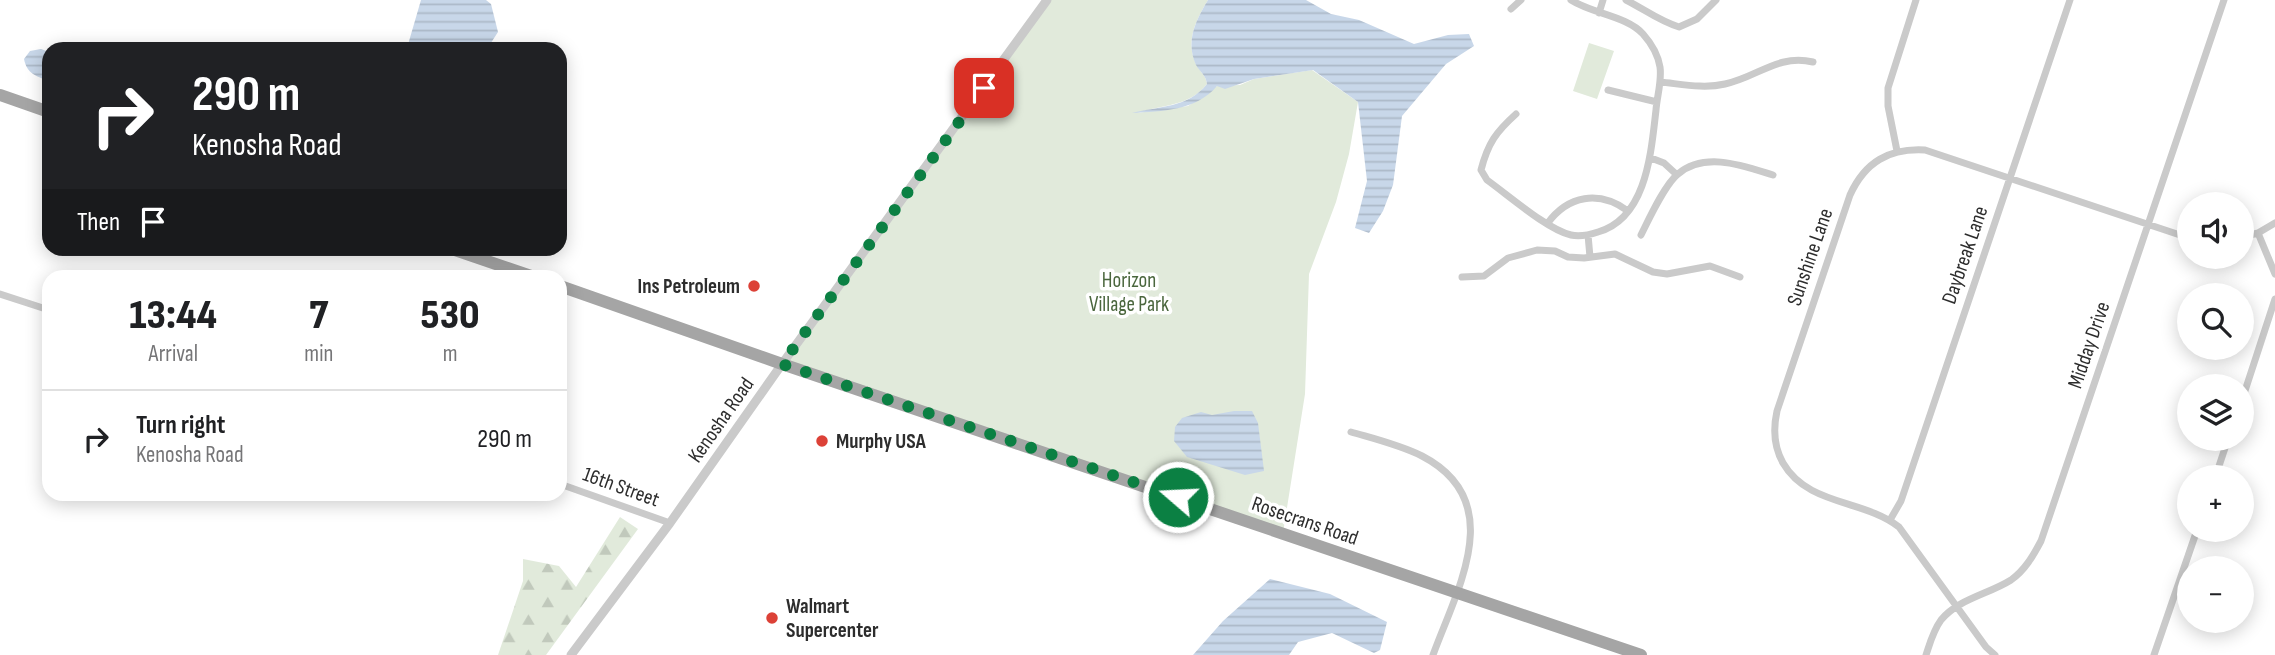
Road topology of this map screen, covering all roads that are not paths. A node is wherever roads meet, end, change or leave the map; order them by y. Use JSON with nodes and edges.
{"nodes":[{"id":1,"x":1047,"y":0,"type":"edge"},
{"id":2,"x":1521,"y":0,"type":"edge"},
{"id":3,"x":1571,"y":0,"type":"edge"},
{"id":4,"x":1604,"y":0,"type":"edge"},
{"id":5,"x":1626,"y":0,"type":"edge"},
{"id":6,"x":1716,"y":0,"type":"edge"},
{"id":7,"x":1916,"y":0,"type":"edge"},
{"id":8,"x":2070,"y":0,"type":"edge"},
{"id":9,"x":2224,"y":0,"type":"edge"},
{"id":10,"x":1511,"y":9,"type":"dead end"},
{"id":11,"x":1599,"y":13,"type":"junction"},
{"id":12,"x":1813,"y":62,"type":"dead end"},
{"id":13,"x":1660,"y":82,"type":"junction"},
{"id":14,"x":1608,"y":90,"type":"dead end"},
{"id":15,"x":0,"y":95,"type":"edge"},
{"id":16,"x":1657,"y":102,"type":"junction"},
{"id":17,"x":42,"y":110,"type":"edge"},
{"id":18,"x":1516,"y":114,"type":"dead end"},
{"id":19,"x":1897,"y":151,"type":"junction"},
{"id":20,"x":1651,"y":158,"type":"junction"},
{"id":21,"x":1676,"y":174,"type":"junction"},
{"id":22,"x":1773,"y":175,"type":"dead end"},
{"id":23,"x":2010,"y":177,"type":"junction"},
{"id":24,"x":1628,"y":211,"type":"junction"},
{"id":25,"x":2275,"y":223,"type":"edge"},
{"id":26,"x":1547,"y":224,"type":"junction"},
{"id":27,"x":2148,"y":224,"type":"junction"},
{"id":28,"x":2258,"y":233,"type":"junction"},
{"id":29,"x":2177,"y":234,"type":"edge"},
{"id":30,"x":2254,"y":234,"type":"edge"},
{"id":31,"x":1588,"y":235,"type":"junction"},
{"id":32,"x":1641,"y":235,"type":"dead end"},
{"id":33,"x":472,"y":256,"type":"edge"},
{"id":34,"x":1590,"y":257,"type":"junction"},
{"id":35,"x":513,"y":270,"type":"edge"},
{"id":36,"x":2275,"y":274,"type":"edge"},
{"id":37,"x":1462,"y":277,"type":"dead end"},
{"id":38,"x":1740,"y":277,"type":"dead end"},
{"id":39,"x":567,"y":288,"type":"edge"},
{"id":40,"x":0,"y":294,"type":"edge"},
{"id":41,"x":2275,"y":299,"type":"edge"},
{"id":42,"x":42,"y":308,"type":"edge"},
{"id":43,"x":782,"y":364,"type":"junction"},
{"id":44,"x":2250,"y":374,"type":"edge"},
{"id":45,"x":1351,"y":432,"type":"dead end"},
{"id":46,"x":567,"y":486,"type":"edge"},
{"id":47,"x":1890,"y":520,"type":"junction"},
{"id":48,"x":670,"y":523,"type":"junction"},
{"id":49,"x":2193,"y":542,"type":"edge"},
{"id":50,"x":1455,"y":593,"type":"junction"},
{"id":51,"x":1957,"y":607,"type":"junction"},
{"id":52,"x":571,"y":655,"type":"edge"},
{"id":53,"x":1433,"y":655,"type":"edge"},
{"id":54,"x":1641,"y":655,"type":"edge"},
{"id":55,"x":1926,"y":655,"type":"edge"},
{"id":56,"x":1995,"y":655,"type":"edge"},
{"id":57,"x":2154,"y":655,"type":"edge"}],
"edges":[{"from":1,"to":43,"type":"street","name":"Kenosha Road"},
{"from":2,"to":10,"type":"street"},
{"from":3,"to":11,"type":"street"},
{"from":4,"to":11,"type":"street"},
{"from":5,"to":6,"type":"street"},
{"from":7,"to":19,"type":"street"},
{"from":8,"to":23,"type":"street","name":"Daybreak Lane"},
{"from":9,"to":27,"type":"street","name":"Midday Drive"},
{"from":11,"to":13,"type":"street"},
{"from":12,"to":13,"type":"street"},
{"from":13,"to":16,"type":"street"},
{"from":14,"to":16,"type":"street"},
{"from":15,"to":17,"type":"main road"},
{"from":16,"to":20,"type":"street"},
{"from":18,"to":26,"type":"street"},
{"from":19,"to":23,"type":"street"},
{"from":19,"to":47,"type":"street","name":"Sunshine Lane"},
{"from":20,"to":21,"type":"street"},
{"from":20,"to":24,"type":"street"},
{"from":21,"to":22,"type":"street"},
{"from":21,"to":32,"type":"street"},
{"from":23,"to":27,"type":"street"},
{"from":23,"to":47,"type":"street","name":"Daybreak Lane"},
{"from":24,"to":26,"type":"street"},
{"from":24,"to":31,"type":"street"},
{"from":25,"to":28,"type":"street"},
{"from":26,"to":31,"type":"street"},
{"from":27,"to":29,"type":"street"},
{"from":27,"to":51,"type":"street","name":"Midday Drive"},
{"from":28,"to":30,"type":"street"},
{"from":28,"to":36,"type":"street"},
{"from":31,"to":34,"type":"street"},
{"from":33,"to":35,"type":"main road"},
{"from":34,"to":37,"type":"street"},
{"from":34,"to":38,"type":"street"},
{"from":39,"to":43,"type":"main road","name":"Rosecrans Road"},
{"from":40,"to":42,"type":"street"},
{"from":41,"to":44,"type":"street"},
{"from":43,"to":48,"type":"street","name":"Kenosha Road"},
{"from":43,"to":50,"type":"main road","name":"Rosecrans Road"},
{"from":45,"to":50,"type":"street"},
{"from":46,"to":48,"type":"street","name":"16th Street"},
{"from":47,"to":51,"type":"street","name":"Sunshine Lane"},
{"from":48,"to":52,"type":"street","name":"Kenosha Road"},
{"from":49,"to":57,"type":"street"},
{"from":50,"to":53,"type":"street"},
{"from":50,"to":54,"type":"main road","name":"Rosecrans Road"},
{"from":51,"to":55,"type":"street","name":"Midday Drive"},
{"from":51,"to":56,"type":"street","name":"Sunshine Lane"}]}
